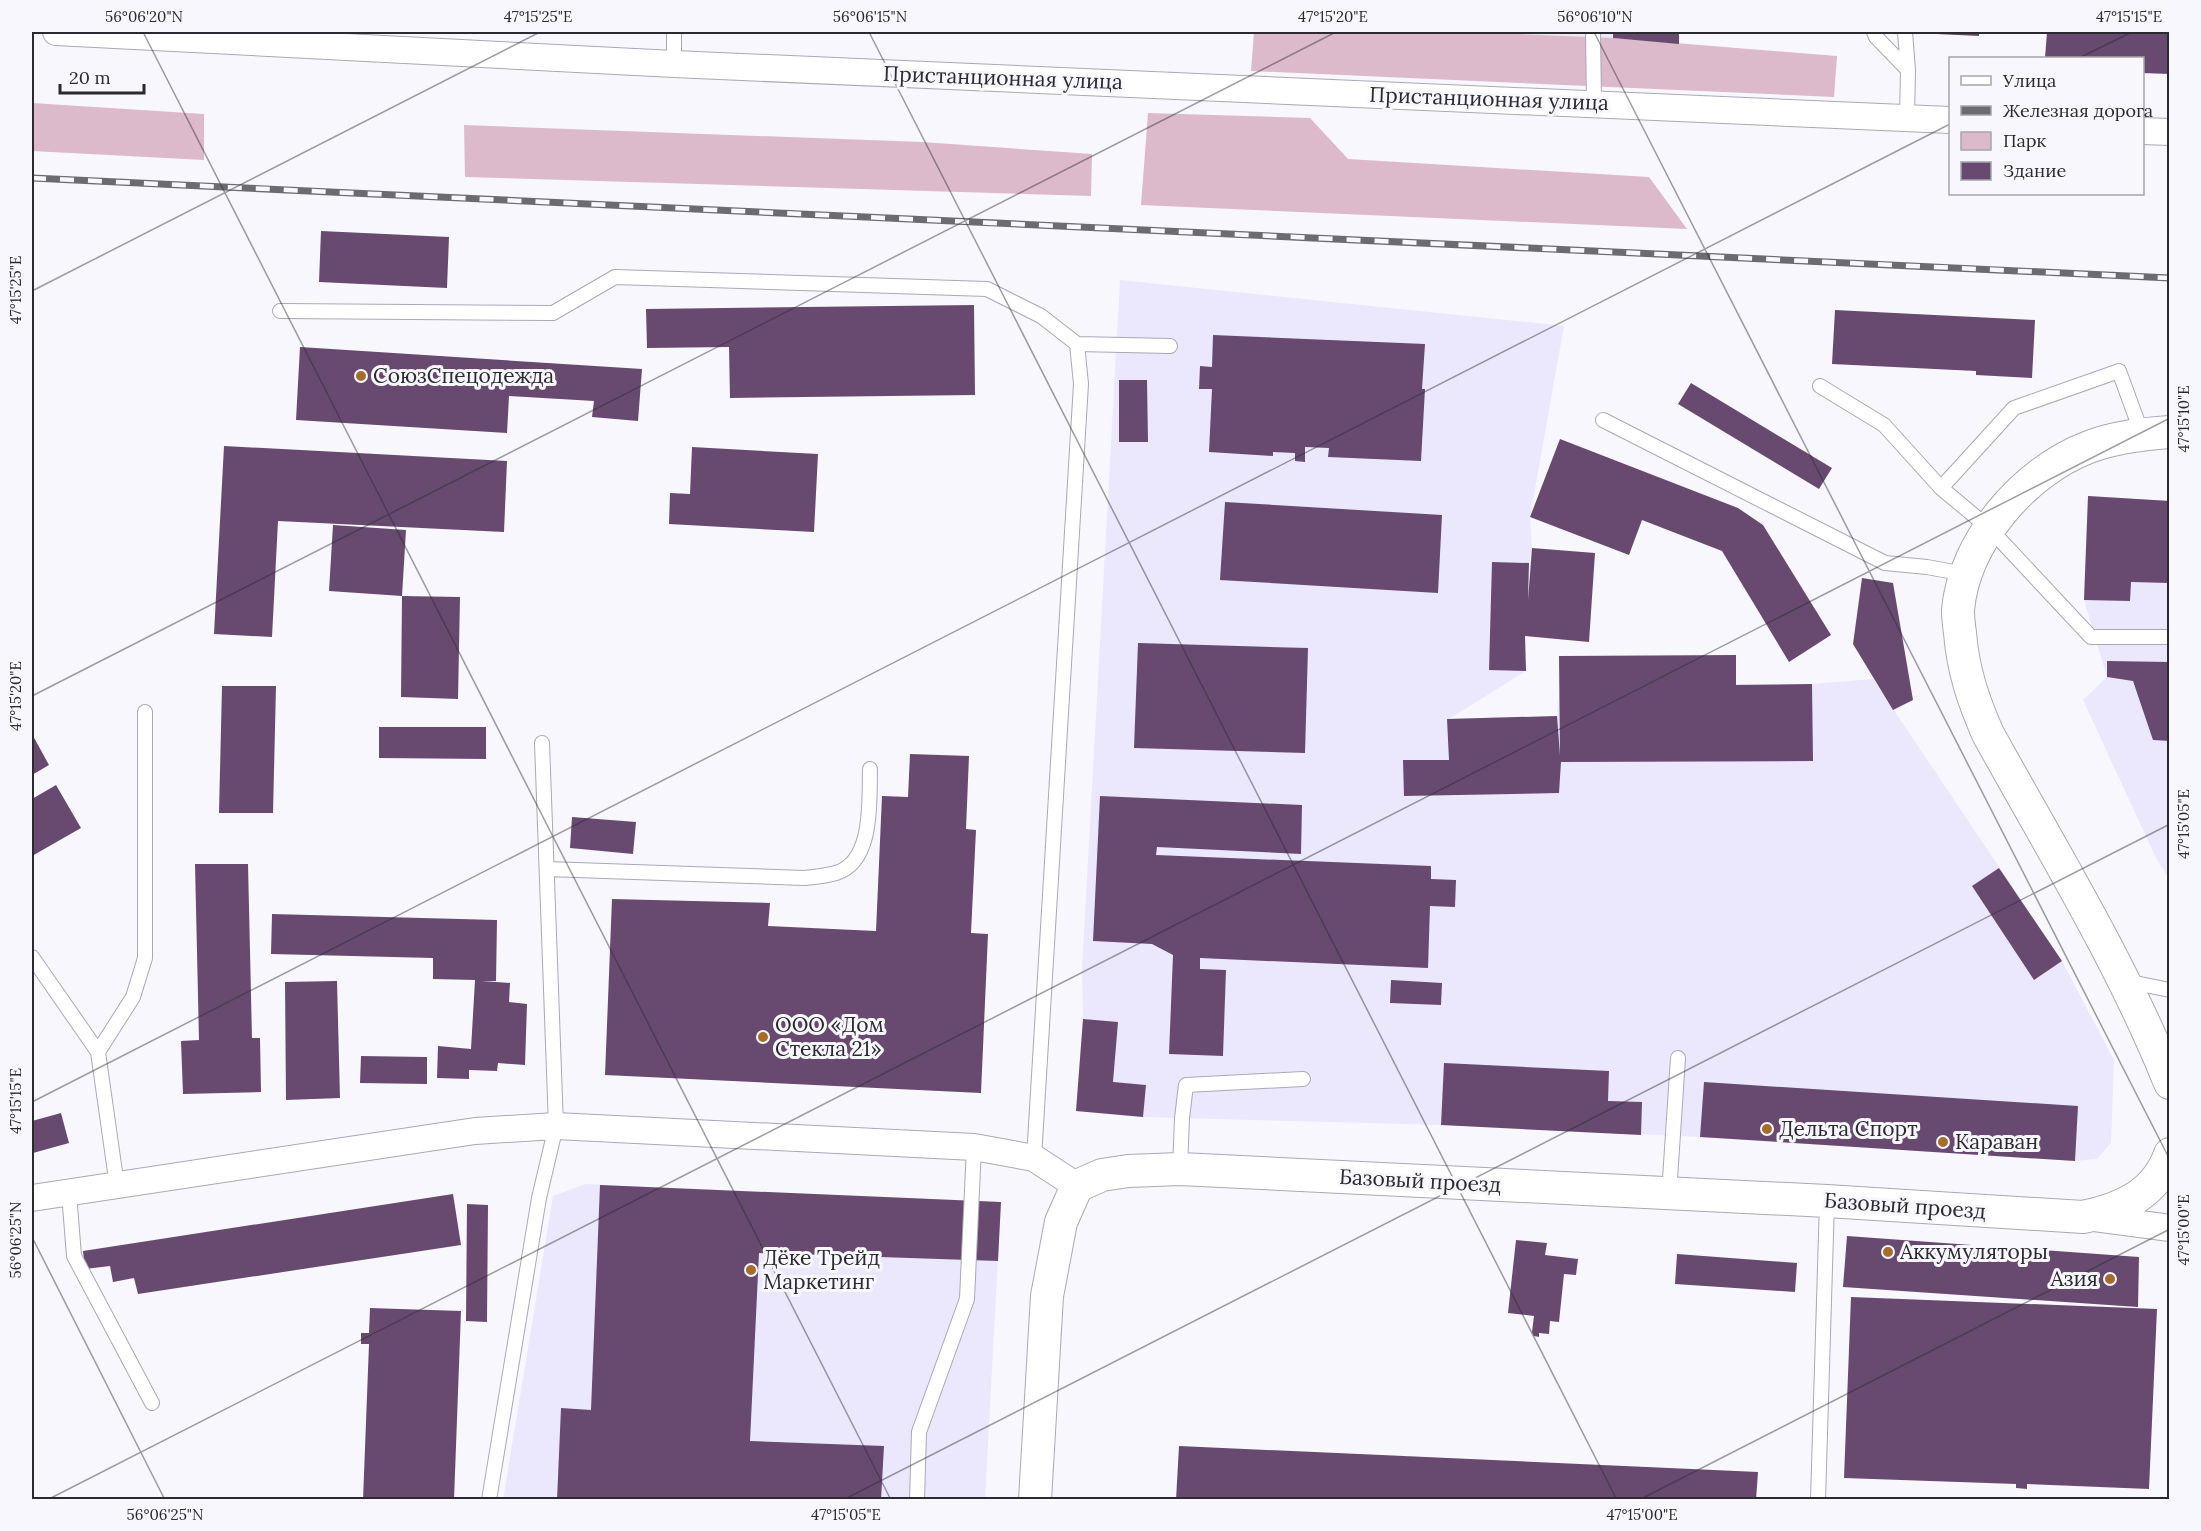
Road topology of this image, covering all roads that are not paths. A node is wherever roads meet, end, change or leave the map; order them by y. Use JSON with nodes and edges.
{"nodes":[{"id":1,"x":56,"y":32,"type":"edge"},
{"id":2,"x":674,"y":32,"type":"edge"},
{"id":3,"x":1593,"y":32,"type":"edge"},
{"id":4,"x":1874,"y":32,"type":"edge"},
{"id":5,"x":1905,"y":32,"type":"edge"},
{"id":6,"x":260,"y":37,"type":"edge"},
{"id":7,"x":674,"y":64,"type":"junction"},
{"id":8,"x":1908,"y":70,"type":"junction"},
{"id":9,"x":1594,"y":103,"type":"junction"},
{"id":10,"x":1907,"y":117,"type":"junction"},
{"id":11,"x":1949,"y":120,"type":"edge"},
{"id":12,"x":2144,"y":131,"type":"edge"},
{"id":13,"x":2169,"y":132,"type":"edge"},
{"id":14,"x":280,"y":311,"type":"dead end"},
{"id":15,"x":1077,"y":344,"type":"junction"},
{"id":16,"x":1170,"y":346,"type":"dead end"},
{"id":17,"x":1820,"y":386,"type":"dead end"},
{"id":18,"x":1603,"y":420,"type":"dead end"},
{"id":19,"x":2156,"y":433,"type":"edge"},
{"id":20,"x":1941,"y":488,"type":"junction"},
{"id":21,"x":1989,"y":528,"type":"junction"},
{"id":22,"x":1965,"y":574,"type":"junction"},
{"id":23,"x":2169,"y":637,"type":"edge"},
{"id":24,"x":145,"y":712,"type":"dead end"},
{"id":25,"x":542,"y":742,"type":"dead end"},
{"id":26,"x":870,"y":769,"type":"dead end"},
{"id":27,"x":547,"y":869,"type":"junction"},
{"id":28,"x":32,"y":957,"type":"edge"},
{"id":29,"x":2124,"y":981,"type":"junction"},
{"id":30,"x":2169,"y":990,"type":"edge"},
{"id":31,"x":98,"y":1052,"type":"junction"},
{"id":32,"x":1678,"y":1058,"type":"dead end"},
{"id":33,"x":1303,"y":1078,"type":"dead end"},
{"id":34,"x":2169,"y":1083,"type":"edge"},
{"id":35,"x":556,"y":1126,"type":"junction"},
{"id":36,"x":974,"y":1147,"type":"junction"},
{"id":37,"x":2169,"y":1154,"type":"edge"},
{"id":38,"x":1034,"y":1158,"type":"junction"},
{"id":39,"x":1180,"y":1169,"type":"junction"},
{"id":40,"x":117,"y":1186,"type":"junction"},
{"id":41,"x":1077,"y":1186,"type":"junction"},
{"id":42,"x":69,"y":1193,"type":"junction"},
{"id":43,"x":1669,"y":1194,"type":"junction"},
{"id":44,"x":32,"y":1198,"type":"edge"},
{"id":45,"x":1827,"y":1201,"type":"junction"},
{"id":46,"x":2083,"y":1217,"type":"junction"},
{"id":47,"x":2169,"y":1228,"type":"edge"},
{"id":48,"x":152,"y":1403,"type":"dead end"},
{"id":49,"x":489,"y":1500,"type":"edge"},
{"id":50,"x":916,"y":1500,"type":"edge"},
{"id":51,"x":1035,"y":1500,"type":"edge"},
{"id":52,"x":1818,"y":1500,"type":"edge"}],
"edges":[{"from":1,"to":6,"type":"street","name":"Пристанционная улица"},
{"from":2,"to":7,"type":"lane"},
{"from":3,"to":9,"type":"lane"},
{"from":4,"to":8,"type":"lane"},
{"from":5,"to":8,"type":"lane"},
{"from":6,"to":7,"type":"street","name":"Пристанционная улица"},
{"from":7,"to":9,"type":"street","name":"Пристанционная улица"},
{"from":8,"to":10,"type":"lane"},
{"from":9,"to":10,"type":"street","name":"Пристанционная улица"},
{"from":10,"to":11,"type":"street","name":"Пристанционная улица"},
{"from":12,"to":13,"type":"street"},
{"from":14,"to":15,"type":"lane"},
{"from":15,"to":16,"type":"lane"},
{"from":15,"to":38,"type":"lane"},
{"from":17,"to":20,"type":"lane"},
{"from":18,"to":22,"type":"lane"},
{"from":19,"to":20,"type":"lane"},
{"from":19,"to":21,"type":"street"},
{"from":20,"to":21,"type":"lane"},
{"from":21,"to":22,"type":"street"},
{"from":21,"to":23,"type":"lane"},
{"from":22,"to":29,"type":"street"},
{"from":24,"to":31,"type":"lane"},
{"from":25,"to":27,"type":"lane"},
{"from":26,"to":27,"type":"lane"},
{"from":27,"to":35,"type":"lane"},
{"from":28,"to":31,"type":"lane"},
{"from":29,"to":30,"type":"lane"},
{"from":29,"to":34,"type":"street"},
{"from":31,"to":40,"type":"lane"},
{"from":32,"to":43,"type":"lane"},
{"from":33,"to":39,"type":"lane"},
{"from":35,"to":36,"type":"street"},
{"from":35,"to":40,"type":"street"},
{"from":35,"to":49,"type":"lane"},
{"from":36,"to":38,"type":"street"},
{"from":36,"to":50,"type":"lane"},
{"from":37,"to":46,"type":"street","name":"Базовый проезд"},
{"from":38,"to":41,"type":"street"},
{"from":39,"to":41,"type":"street","name":"Базовый проезд"},
{"from":39,"to":43,"type":"street","name":"Базовый проезд"},
{"from":40,"to":42,"type":"street"},
{"from":41,"to":51,"type":"street"},
{"from":42,"to":44,"type":"street"},
{"from":42,"to":48,"type":"lane"},
{"from":43,"to":45,"type":"street","name":"Базовый проезд"},
{"from":45,"to":46,"type":"street","name":"Базовый проезд"},
{"from":45,"to":52,"type":"lane"},
{"from":46,"to":47,"type":"street","name":"Базовый проезд"}]}
